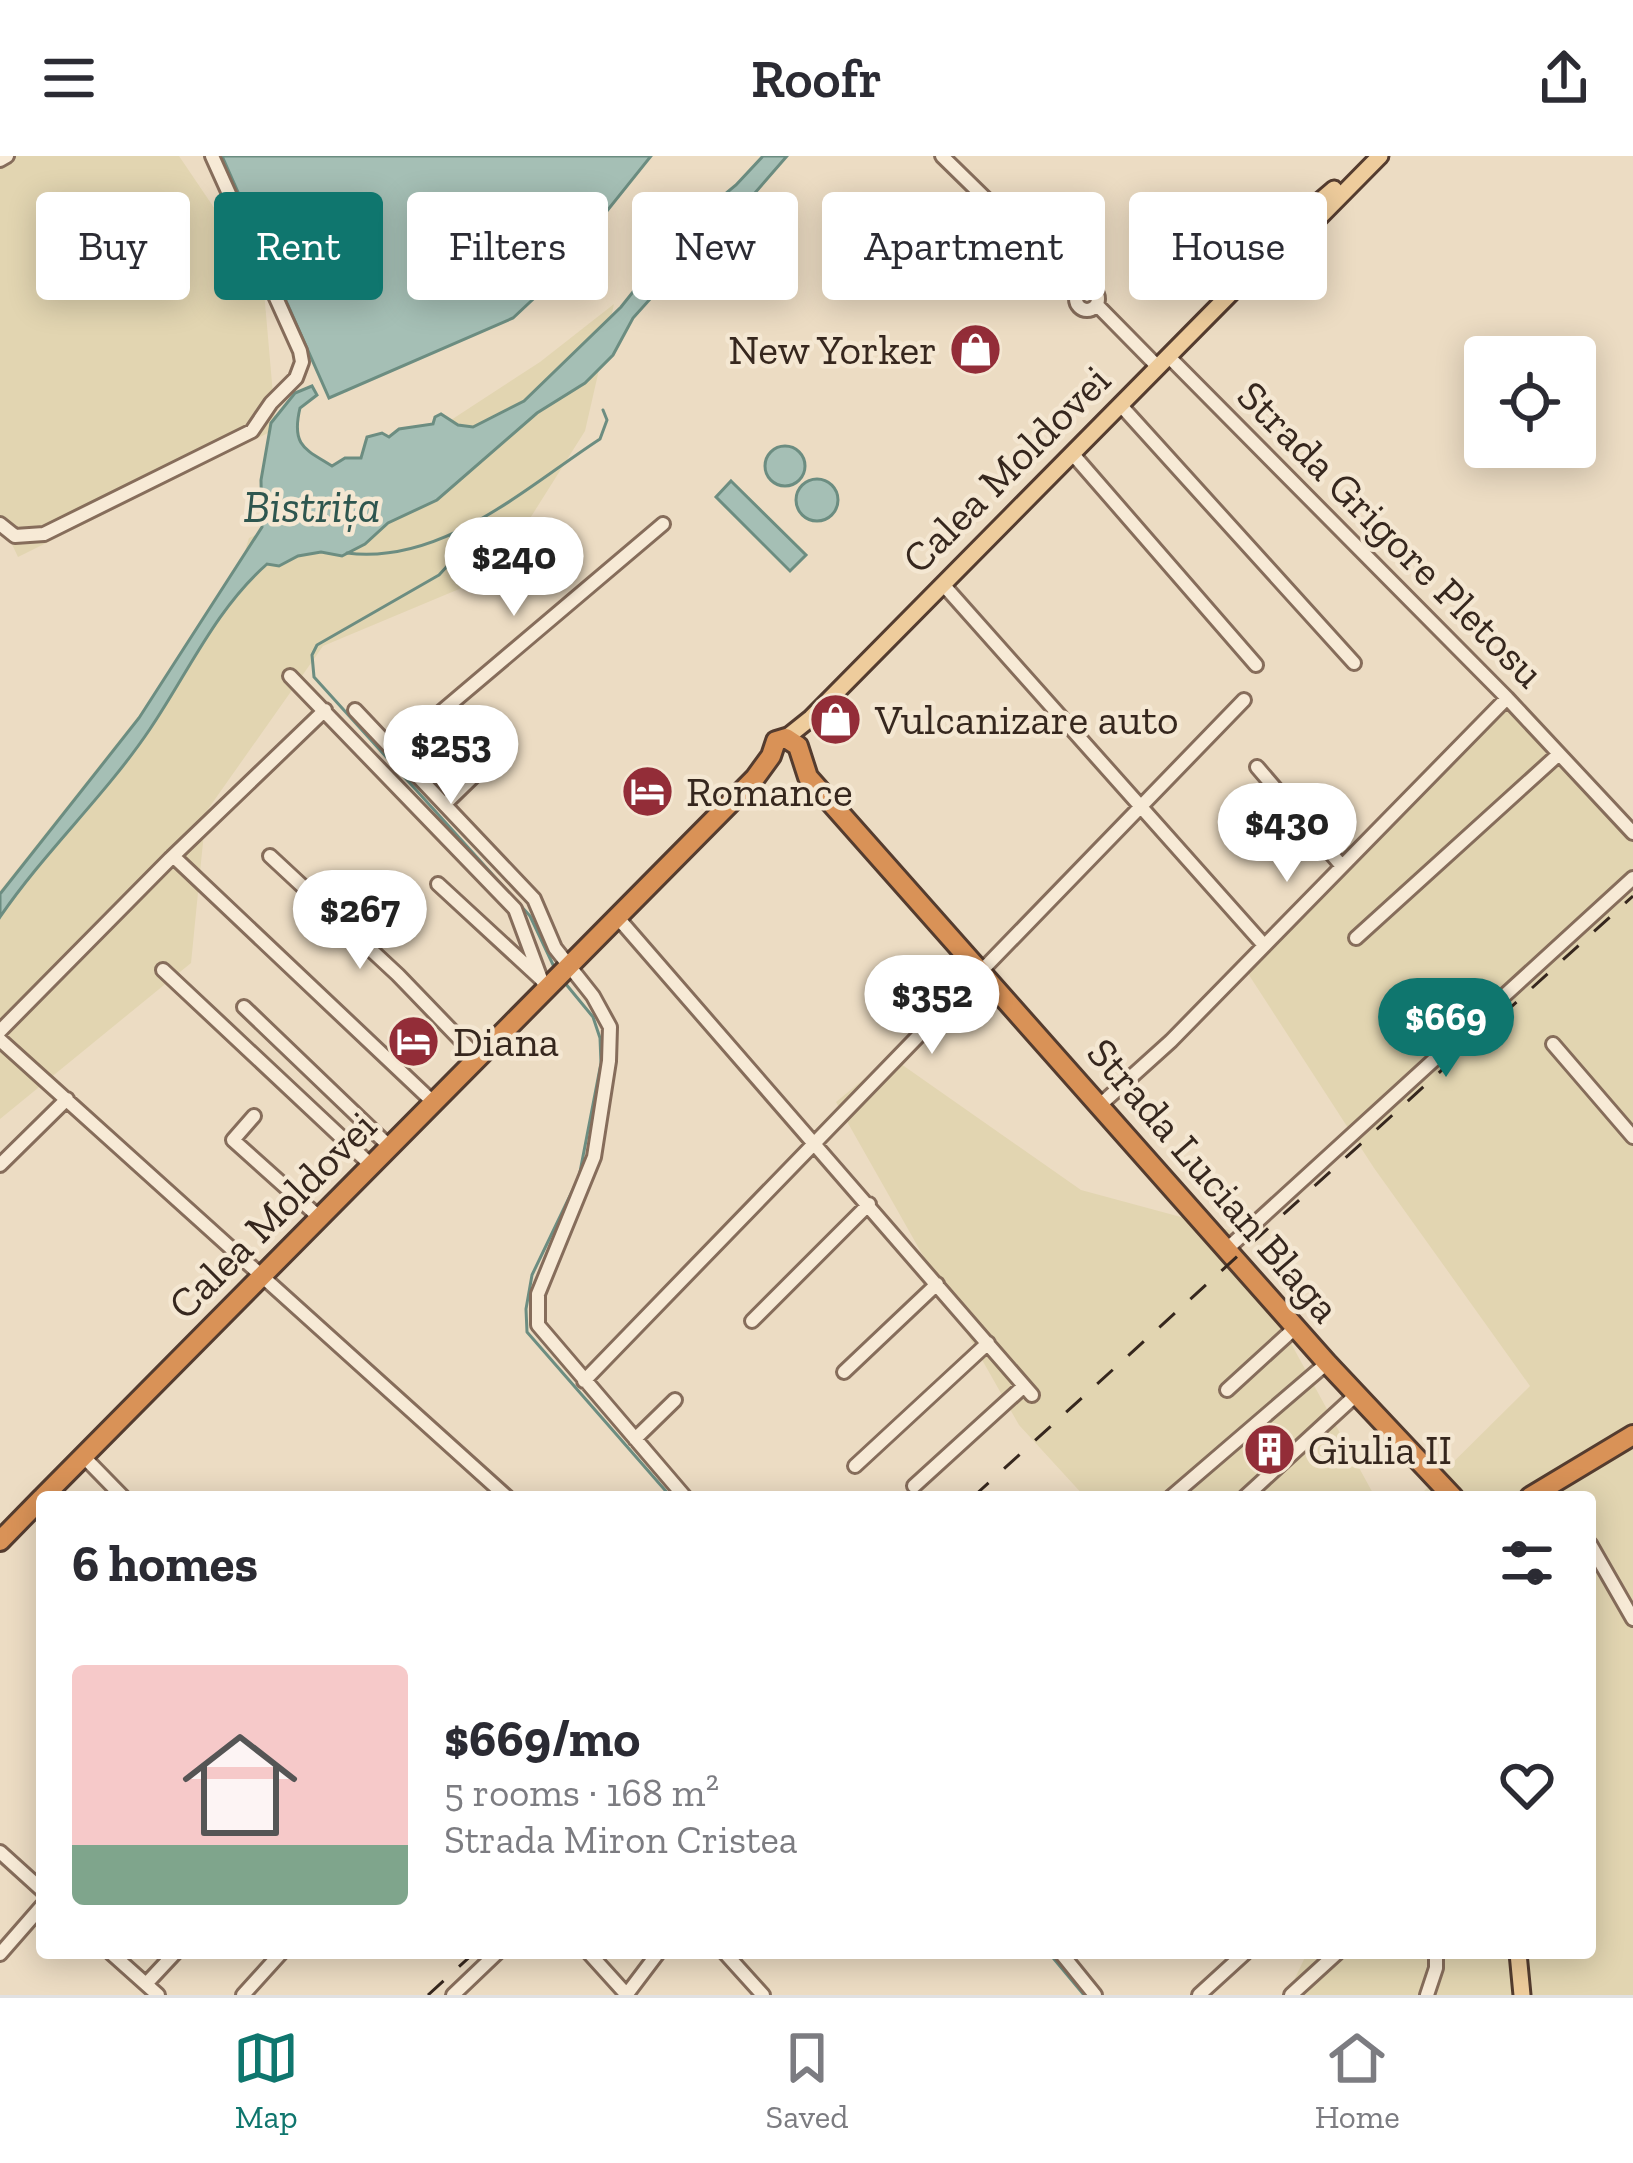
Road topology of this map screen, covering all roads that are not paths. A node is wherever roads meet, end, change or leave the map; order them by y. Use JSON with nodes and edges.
{"nodes":[{"id":1,"x":212,"y":156,"type":"edge"},
{"id":2,"x":942,"y":156,"type":"edge"},
{"id":3,"x":1367,"y":156,"type":"edge"},
{"id":4,"x":1380,"y":156,"type":"edge"},
{"id":5,"x":1327,"y":199,"type":"edge"},
{"id":6,"x":1327,"y":203,"type":"edge"},
{"id":7,"x":1225,"y":300,"type":"edge"},
{"id":8,"x":1166,"y":364,"type":"junction"},
{"id":9,"x":1125,"y":410,"type":"junction"},
{"id":10,"x":1077,"y":459,"type":"junction"},
{"id":11,"x":0,"y":524,"type":"edge"},
{"id":12,"x":663,"y":524,"type":"dead end"},
{"id":13,"x":948,"y":590,"type":"junction"},
{"id":14,"x":1354,"y":663,"type":"dead end"},
{"id":15,"x":1256,"y":665,"type":"dead end"},
{"id":16,"x":290,"y":676,"type":"dead end"},
{"id":17,"x":1507,"y":698,"type":"junction"},
{"id":18,"x":1244,"y":700,"type":"dead end"},
{"id":19,"x":325,"y":710,"type":"junction"},
{"id":20,"x":355,"y":710,"type":"dead end"},
{"id":21,"x":395,"y":751,"type":"junction"},
{"id":22,"x":1559,"y":754,"type":"junction"},
{"id":23,"x":787,"y":755,"type":"junction"},
{"id":24,"x":1257,"y":767,"type":"dead end"},
{"id":25,"x":481,"y":769,"type":"dead end"},
{"id":26,"x":446,"y":804,"type":"junction"},
{"id":27,"x":1142,"y":808,"type":"junction"},
{"id":28,"x":1633,"y":833,"type":"edge"},
{"id":29,"x":172,"y":856,"type":"junction"},
{"id":30,"x":270,"y":856,"type":"dead end"},
{"id":31,"x":1341,"y":865,"type":"junction"},
{"id":32,"x":1633,"y":878,"type":"edge"},
{"id":33,"x":438,"y":884,"type":"dead end"},
{"id":34,"x":618,"y":918,"type":"junction"},
{"id":35,"x":1356,"y":938,"type":"dead end"},
{"id":36,"x":1263,"y":944,"type":"junction"},
{"id":37,"x":163,"y":970,"type":"dead end"},
{"id":38,"x":983,"y":972,"type":"junction"},
{"id":39,"x":556,"y":976,"type":"junction"},
{"id":40,"x":244,"y":1007,"type":"dead end"},
{"id":41,"x":0,"y":1030,"type":"edge"},
{"id":42,"x":0,"y":1040,"type":"edge"},
{"id":43,"x":1553,"y":1044,"type":"dead end"},
{"id":44,"x":478,"y":1058,"type":"junction"},
{"id":45,"x":67,"y":1099,"type":"junction"},
{"id":46,"x":434,"y":1103,"type":"junction"},
{"id":47,"x":1100,"y":1105,"type":"junction"},
{"id":48,"x":254,"y":1116,"type":"dead end"},
{"id":49,"x":1633,"y":1137,"type":"edge"},
{"id":50,"x":814,"y":1140,"type":"junction"},
{"id":51,"x":390,"y":1147,"type":"junction"},
{"id":52,"x":0,"y":1165,"type":"edge"},
{"id":53,"x":371,"y":1166,"type":"junction"},
{"id":54,"x":869,"y":1204,"type":"junction"},
{"id":55,"x":320,"y":1218,"type":"junction"},
{"id":56,"x":1228,"y":1248,"type":"junction"},
{"id":57,"x":265,"y":1275,"type":"junction"},
{"id":58,"x":937,"y":1284,"type":"junction"},
{"id":59,"x":752,"y":1321,"type":"dead end"},
{"id":60,"x":1295,"y":1327,"type":"junction"},
{"id":61,"x":988,"y":1343,"type":"junction"},
{"id":62,"x":1327,"y":1363,"type":"junction"},
{"id":63,"x":844,"y":1372,"type":"dead end"},
{"id":64,"x":584,"y":1381,"type":"junction"},
{"id":65,"x":1227,"y":1390,"type":"dead end"},
{"id":66,"x":1356,"y":1395,"type":"junction"},
{"id":67,"x":675,"y":1400,"type":"dead end"},
{"id":68,"x":1633,"y":1435,"type":"edge"},
{"id":69,"x":635,"y":1439,"type":"junction"},
{"id":70,"x":83,"y":1456,"type":"junction"},
{"id":71,"x":855,"y":1466,"type":"dead end"},
{"id":72,"x":914,"y":1486,"type":"dead end"},
{"id":73,"x":1559,"y":1490,"type":"edge"},
{"id":74,"x":49,"y":1491,"type":"edge"},
{"id":75,"x":118,"y":1491,"type":"edge"},
{"id":76,"x":500,"y":1491,"type":"edge"},
{"id":77,"x":680,"y":1491,"type":"edge"},
{"id":78,"x":1178,"y":1491,"type":"edge"},
{"id":79,"x":1252,"y":1491,"type":"edge"},
{"id":80,"x":1447,"y":1491,"type":"edge"},
{"id":81,"x":36,"y":1504,"type":"edge"},
{"id":82,"x":0,"y":1541,"type":"edge"},
{"id":83,"x":1596,"y":1554,"type":"edge"},
{"id":84,"x":1633,"y":1618,"type":"edge"},
{"id":85,"x":0,"y":1852,"type":"edge"},
{"id":86,"x":36,"y":1885,"type":"edge"},
{"id":87,"x":36,"y":1913,"type":"edge"},
{"id":88,"x":0,"y":1954,"type":"edge"},
{"id":89,"x":118,"y":1959,"type":"edge"},
{"id":90,"x":169,"y":1959,"type":"edge"},
{"id":91,"x":276,"y":1959,"type":"edge"},
{"id":92,"x":491,"y":1959,"type":"edge"},
{"id":93,"x":595,"y":1959,"type":"edge"},
{"id":94,"x":653,"y":1959,"type":"edge"},
{"id":95,"x":730,"y":1959,"type":"edge"},
{"id":96,"x":1065,"y":1959,"type":"edge"},
{"id":97,"x":1238,"y":1959,"type":"edge"},
{"id":98,"x":1330,"y":1959,"type":"edge"},
{"id":99,"x":1436,"y":1959,"type":"edge"},
{"id":100,"x":1519,"y":1959,"type":"edge"},
{"id":101,"x":146,"y":1984,"type":"junction"},
{"id":102,"x":627,"y":1994,"type":"edge"},
{"id":103,"x":158,"y":1995,"type":"edge"},
{"id":104,"x":243,"y":1995,"type":"edge"},
{"id":105,"x":453,"y":1995,"type":"edge"},
{"id":106,"x":763,"y":1995,"type":"edge"},
{"id":107,"x":1095,"y":1995,"type":"edge"},
{"id":108,"x":1199,"y":1995,"type":"edge"},
{"id":109,"x":1291,"y":1995,"type":"edge"},
{"id":110,"x":1426,"y":1995,"type":"edge"},
{"id":111,"x":1522,"y":1995,"type":"edge"}],
"edges":[{"from":1,"to":11,"type":"street"},
{"from":2,"to":8,"type":"street","name":"Strada Grigore Pletosu"},
{"from":3,"to":5,"type":"main road"},
{"from":4,"to":6,"type":"main road"},
{"from":7,"to":8,"type":"main road","name":"Calea Moldovei"},
{"from":8,"to":9,"type":"main road","name":"Calea Moldovei"},
{"from":8,"to":17,"type":"street","name":"Strada Grigore Pletosu"},
{"from":8,"to":23,"type":"main road","name":"Calea Moldovei"},
{"from":9,"to":10,"type":"main road","name":"Calea Moldovei"},
{"from":9,"to":14,"type":"street"},
{"from":10,"to":13,"type":"main road","name":"Calea Moldovei"},
{"from":10,"to":15,"type":"street"},
{"from":12,"to":21,"type":"street"},
{"from":13,"to":23,"type":"main road","name":"Calea Moldovei"},
{"from":13,"to":27,"type":"street"},
{"from":16,"to":19,"type":"street"},
{"from":17,"to":22,"type":"street","name":"Strada Grigore Pletosu"},
{"from":17,"to":31,"type":"street"},
{"from":18,"to":27,"type":"street"},
{"from":19,"to":29,"type":"street"},
{"from":19,"to":39,"type":"street"},
{"from":20,"to":21,"type":"street"},
{"from":21,"to":26,"type":"street"},
{"from":22,"to":28,"type":"street","name":"Strada Grigore Pletosu"},
{"from":22,"to":35,"type":"street"},
{"from":23,"to":34,"type":"highway","name":"Calea Moldovei"},
{"from":23,"to":38,"type":"highway","name":"Strada Lucian Blaga"},
{"from":24,"to":31,"type":"street"},
{"from":25,"to":26,"type":"street"},
{"from":26,"to":39,"type":"street"},
{"from":27,"to":36,"type":"street"},
{"from":27,"to":38,"type":"street"},
{"from":29,"to":41,"type":"street"},
{"from":29,"to":46,"type":"street"},
{"from":30,"to":44,"type":"street"},
{"from":31,"to":36,"type":"street"},
{"from":32,"to":56,"type":"street"},
{"from":33,"to":39,"type":"street"},
{"from":34,"to":39,"type":"highway","name":"Calea Moldovei"},
{"from":34,"to":50,"type":"street"},
{"from":36,"to":47,"type":"street"},
{"from":37,"to":53,"type":"street"},
{"from":38,"to":47,"type":"highway","name":"Strada Lucian Blaga"},
{"from":38,"to":50,"type":"street"},
{"from":39,"to":44,"type":"highway","name":"Calea Moldovei"},
{"from":39,"to":64,"type":"street"},
{"from":40,"to":51,"type":"street"},
{"from":42,"to":45,"type":"street"},
{"from":43,"to":49,"type":"street"},
{"from":44,"to":46,"type":"highway","name":"Calea Moldovei"},
{"from":45,"to":52,"type":"street"},
{"from":45,"to":57,"type":"street"},
{"from":46,"to":51,"type":"highway","name":"Calea Moldovei"},
{"from":47,"to":56,"type":"highway","name":"Strada Lucian Blaga"},
{"from":48,"to":55,"type":"street"},
{"from":50,"to":54,"type":"street"},
{"from":50,"to":64,"type":"street"},
{"from":51,"to":53,"type":"highway","name":"Calea Moldovei"},
{"from":53,"to":55,"type":"highway","name":"Calea Moldovei"},
{"from":54,"to":58,"type":"street"},
{"from":54,"to":59,"type":"street"},
{"from":55,"to":57,"type":"highway","name":"Calea Moldovei"},
{"from":56,"to":60,"type":"highway","name":"Strada Lucian Blaga"},
{"from":57,"to":70,"type":"highway","name":"Calea Moldovei"},
{"from":57,"to":76,"type":"street"},
{"from":58,"to":61,"type":"street"},
{"from":58,"to":63,"type":"street"},
{"from":60,"to":62,"type":"highway","name":"Strada Lucian Blaga"},
{"from":60,"to":65,"type":"street"},
{"from":61,"to":71,"type":"street"},
{"from":61,"to":72,"type":"street"},
{"from":62,"to":66,"type":"highway","name":"Strada Lucian Blaga"},
{"from":62,"to":78,"type":"street","name":"Strada Lucian Blaga"},
{"from":64,"to":69,"type":"street"},
{"from":66,"to":79,"type":"street"},
{"from":66,"to":80,"type":"highway","name":"Strada Lucian Blaga"},
{"from":67,"to":69,"type":"street"},
{"from":68,"to":73,"type":"highway"},
{"from":69,"to":77,"type":"street"},
{"from":70,"to":74,"type":"highway","name":"Calea Moldovei"},
{"from":70,"to":75,"type":"street"},
{"from":81,"to":82,"type":"highway","name":"Calea Moldovei"},
{"from":83,"to":84,"type":"street"},
{"from":85,"to":86,"type":"street"},
{"from":87,"to":88,"type":"street"},
{"from":89,"to":101,"type":"street"},
{"from":90,"to":101,"type":"street"},
{"from":91,"to":104,"type":"street"},
{"from":92,"to":105,"type":"street"},
{"from":93,"to":102,"type":"street"},
{"from":94,"to":102,"type":"street"},
{"from":95,"to":106,"type":"street"},
{"from":96,"to":107,"type":"street"},
{"from":97,"to":108,"type":"street"},
{"from":98,"to":109,"type":"street"},
{"from":99,"to":110,"type":"street"},
{"from":100,"to":111,"type":"main road"},
{"from":101,"to":103,"type":"street"}]}
